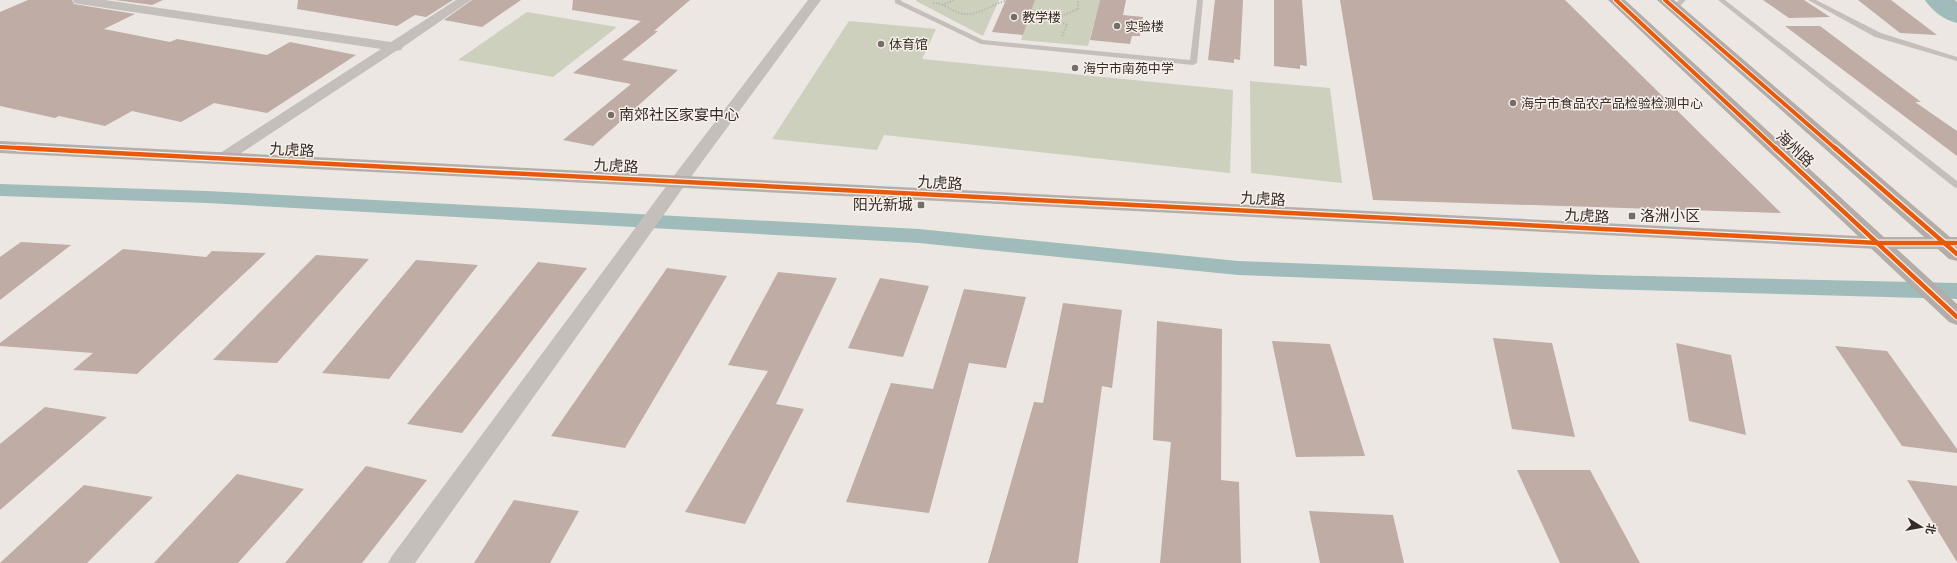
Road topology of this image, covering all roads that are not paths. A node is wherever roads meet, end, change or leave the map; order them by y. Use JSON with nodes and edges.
{"nodes":[{"id":1,"x":80,"y":0,"type":"edge"},
{"id":2,"x":465,"y":0,"type":"edge"},
{"id":3,"x":815,"y":0,"type":"edge"},
{"id":4,"x":898,"y":0,"type":"edge"},
{"id":5,"x":1200,"y":0,"type":"edge"},
{"id":6,"x":1616,"y":0,"type":"edge"},
{"id":7,"x":1721,"y":0,"type":"edge"},
{"id":8,"x":1811,"y":0,"type":"edge"},
{"id":9,"x":1674,"y":3,"type":"edge"},
{"id":10,"x":396,"y":47,"type":"junction"},
{"id":11,"x":1957,"y":59,"type":"edge"},
{"id":12,"x":0,"y":147,"type":"edge"},
{"id":13,"x":223,"y":158,"type":"junction"},
{"id":14,"x":1957,"y":185,"type":"edge"},
{"id":15,"x":674,"y":188,"type":"junction"},
{"id":16,"x":1878,"y":243,"type":"junction"},
{"id":17,"x":1953,"y":246,"type":"edge"},
{"id":18,"x":1957,"y":317,"type":"edge"},
{"id":19,"x":401,"y":563,"type":"edge"}],
"edges":[{"from":1,"to":10,"type":"street"},
{"from":2,"to":10,"type":"street"},
{"from":3,"to":15,"type":"street"},
{"from":4,"to":5,"type":"lane"},
{"from":6,"to":16,"type":"main road","name":"海州路"},
{"from":7,"to":14,"type":"lane"},
{"from":8,"to":11,"type":"lane"},
{"from":9,"to":17,"type":"main road","name":"海州路"},
{"from":10,"to":13,"type":"street"},
{"from":12,"to":13,"type":"street","name":"九虎路"},
{"from":13,"to":15,"type":"street","name":"九虎路"},
{"from":15,"to":16,"type":"street","name":"九虎路"},
{"from":15,"to":19,"type":"street"},
{"from":16,"to":17,"type":"street","name":"九虎路"},
{"from":16,"to":18,"type":"main road","name":"海州路"}]}
